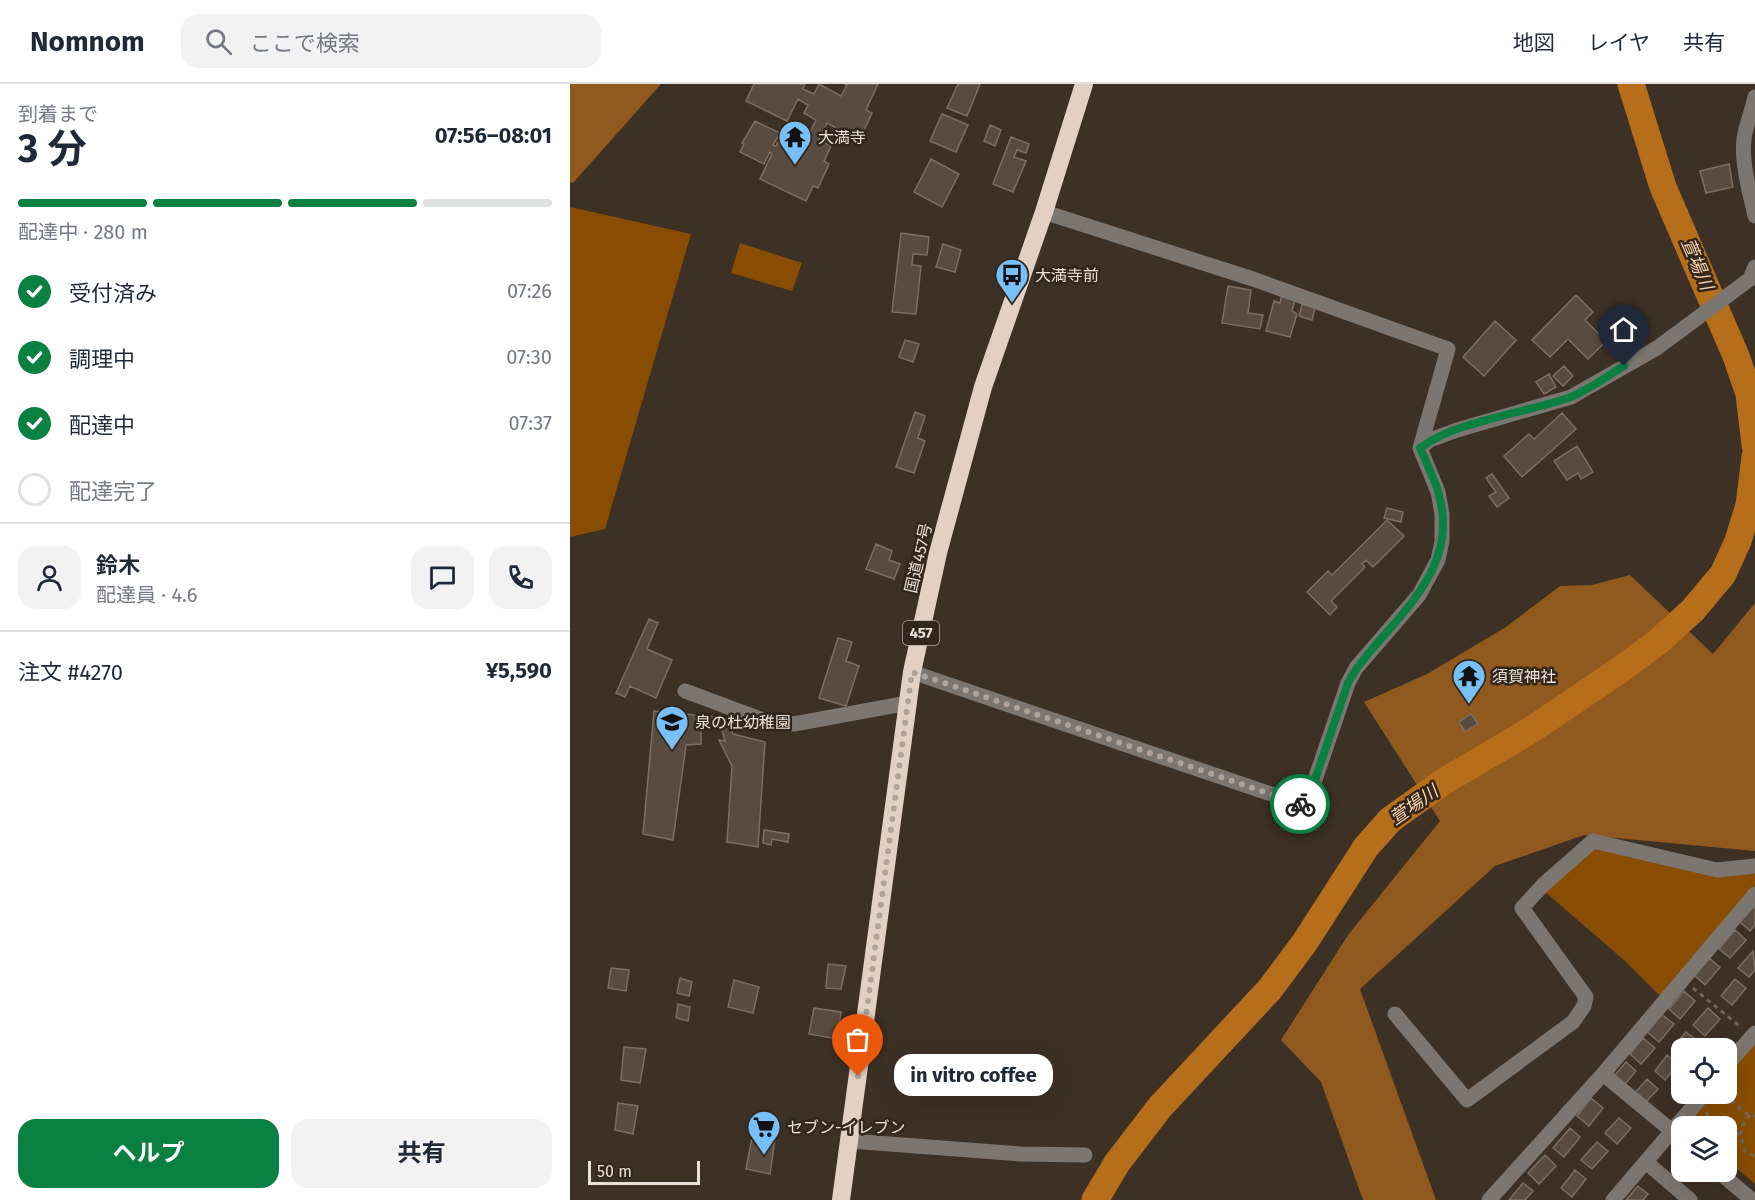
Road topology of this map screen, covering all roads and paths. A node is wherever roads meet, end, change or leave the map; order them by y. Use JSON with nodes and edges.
{"nodes":[{"id":1,"x":1084,"y":84,"type":"edge"},
{"id":2,"x":1755,"y":97,"type":"edge"},
{"id":3,"x":1044,"y":212,"type":"junction"},
{"id":4,"x":1755,"y":216,"type":"edge"},
{"id":5,"x":1752,"y":273,"type":"edge"},
{"id":6,"x":1420,"y":448,"type":"junction"},
{"id":7,"x":912,"y":672,"type":"junction"},
{"id":8,"x":685,"y":691,"type":"dead end"},
{"id":9,"x":908,"y":703,"type":"junction"},
{"id":10,"x":1755,"y":866,"type":"edge"},
{"id":11,"x":1755,"y":894,"type":"edge"},
{"id":12,"x":1683,"y":980,"type":"junction"},
{"id":13,"x":1395,"y":1014,"type":"dead end"},
{"id":14,"x":1754,"y":1035,"type":"edge"},
{"id":15,"x":1737,"y":1054,"type":"edge"},
{"id":16,"x":1603,"y":1074,"type":"junction"},
{"id":17,"x":1734,"y":1104,"type":"edge"},
{"id":18,"x":1750,"y":1115,"type":"junction"},
{"id":19,"x":1755,"y":1116,"type":"edge"},
{"id":20,"x":1671,"y":1130,"type":"edge"},
{"id":21,"x":1737,"y":1134,"type":"edge"},
{"id":22,"x":1740,"y":1134,"type":"junction"},
{"id":23,"x":1671,"y":1140,"type":"edge"},
{"id":24,"x":850,"y":1141,"type":"junction"},
{"id":25,"x":1085,"y":1155,"type":"dead end"},
{"id":26,"x":1755,"y":1157,"type":"edge"},
{"id":27,"x":1646,"y":1162,"type":"junction"},
{"id":28,"x":1731,"y":1182,"type":"edge"},
{"id":29,"x":842,"y":1200,"type":"edge"},
{"id":30,"x":1489,"y":1200,"type":"edge"},
{"id":31,"x":1613,"y":1200,"type":"edge"},
{"id":32,"x":1690,"y":1200,"type":"edge"},
{"id":33,"x":1752,"y":1200,"type":"edge"}],
"edges":[{"from":1,"to":3,"type":"highway","name":"国道457号","number":"457"},
{"from":2,"to":4,"type":"street"},
{"from":3,"to":6,"type":"street"},
{"from":3,"to":7,"type":"highway","name":"国道457号","number":"457"},
{"from":5,"to":6,"type":"street"},
{"from":6,"to":7,"type":"street"},
{"from":7,"to":9,"type":"highway","name":"国道457号","number":"457"},
{"from":8,"to":9,"type":"street"},
{"from":9,"to":24,"type":"highway","name":"国道457号","number":"457"},
{"from":10,"to":13,"type":"street"},
{"from":11,"to":12,"type":"street"},
{"from":12,"to":14,"type":"path"},
{"from":12,"to":16,"type":"street"},
{"from":14,"to":15,"type":"street"},
{"from":16,"to":20,"type":"street"},
{"from":16,"to":30,"type":"street"},
{"from":17,"to":18,"type":"path"},
{"from":18,"to":19,"type":"path"},
{"from":18,"to":22,"type":"path"},
{"from":21,"to":22,"type":"path"},
{"from":22,"to":26,"type":"path"},
{"from":23,"to":27,"type":"street"},
{"from":24,"to":25,"type":"street"},
{"from":24,"to":29,"type":"highway","name":"国道457号","number":"457"},
{"from":27,"to":31,"type":"street"},
{"from":27,"to":32,"type":"street"},
{"from":28,"to":33,"type":"street"}]}
